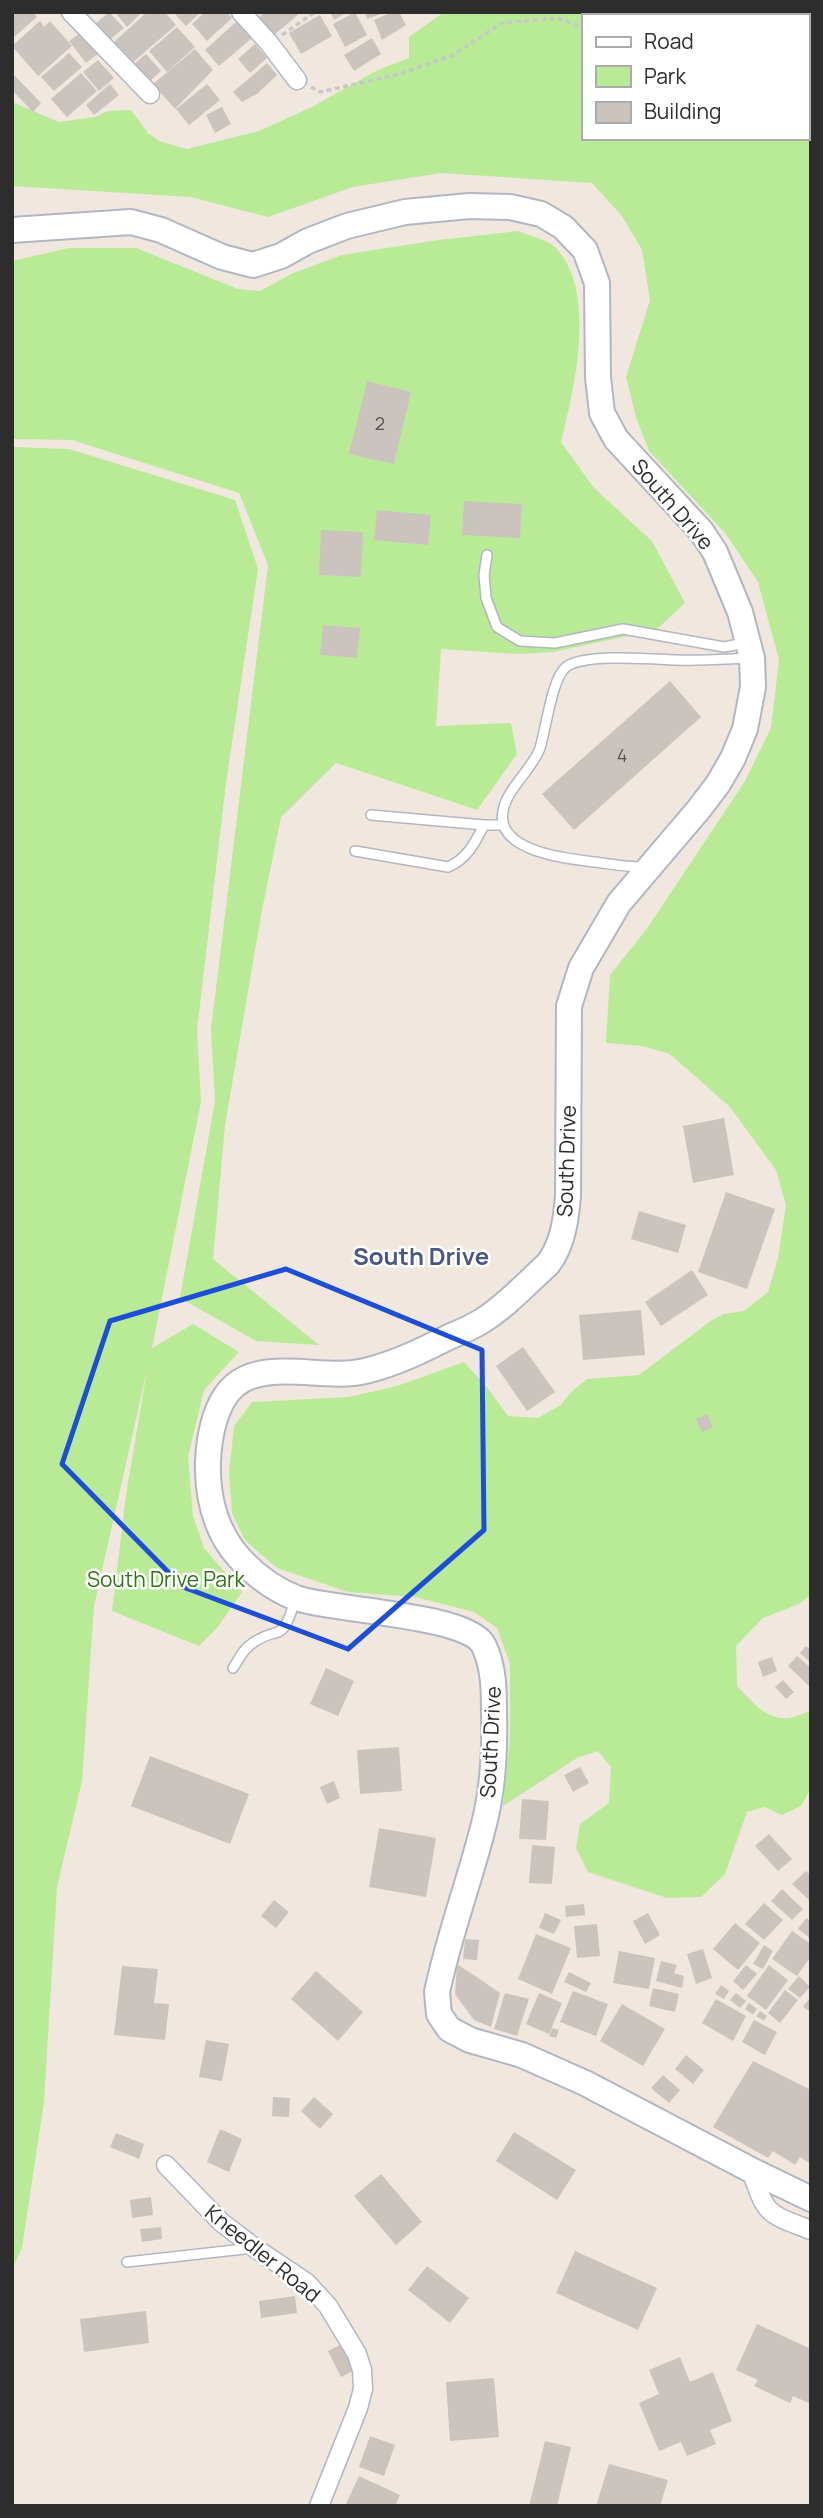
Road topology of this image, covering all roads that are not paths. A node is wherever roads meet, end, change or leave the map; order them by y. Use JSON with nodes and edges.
{"nodes":[{"id":1,"x":71,"y":12,"type":"edge"},
{"id":2,"x":241,"y":12,"type":"edge"},
{"id":3,"x":297,"y":80,"type":"road end"},
{"id":4,"x":150,"y":94,"type":"dead end"},
{"id":5,"x":12,"y":230,"type":"edge"},
{"id":6,"x":487,"y":555,"type":"dead end"},
{"id":7,"x":750,"y":650,"type":"junction"},
{"id":8,"x":371,"y":815,"type":"dead end"},
{"id":9,"x":484,"y":825,"type":"junction"},
{"id":10,"x":503,"y":825,"type":"junction"},
{"id":11,"x":355,"y":851,"type":"dead end"},
{"id":12,"x":648,"y":867,"type":"junction"},
{"id":13,"x":296,"y":1598,"type":"junction"},
{"id":14,"x":233,"y":1668,"type":"dead end"},
{"id":15,"x":166,"y":2165,"type":"dead end"},
{"id":16,"x":751,"y":2170,"type":"junction"},
{"id":17,"x":811,"y":2199,"type":"edge"},
{"id":18,"x":811,"y":2230,"type":"edge"},
{"id":19,"x":255,"y":2248,"type":"junction"},
{"id":20,"x":127,"y":2262,"type":"dead end"},
{"id":21,"x":319,"y":2506,"type":"edge"}],
"edges":[{"from":1,"to":4,"type":"street"},
{"from":2,"to":3,"type":"street"},
{"from":5,"to":7,"type":"main road","name":"South Drive"},
{"from":6,"to":7,"type":"lane"},
{"from":7,"to":10,"type":"lane"},
{"from":7,"to":12,"type":"main road","name":"South Drive"},
{"from":8,"to":9,"type":"lane"},
{"from":9,"to":10,"type":"lane"},
{"from":9,"to":11,"type":"lane"},
{"from":10,"to":12,"type":"lane"},
{"from":12,"to":13,"type":"main road","name":"South Drive"},
{"from":13,"to":14,"type":"lane"},
{"from":13,"to":16,"type":"main road","name":"South Drive"},
{"from":15,"to":19,"type":"street","name":"Kneedler Road"},
{"from":16,"to":17,"type":"main road","name":"South Drive"},
{"from":16,"to":18,"type":"street"},
{"from":19,"to":20,"type":"lane"},
{"from":19,"to":21,"type":"street","name":"Kneedler Road"}]}
